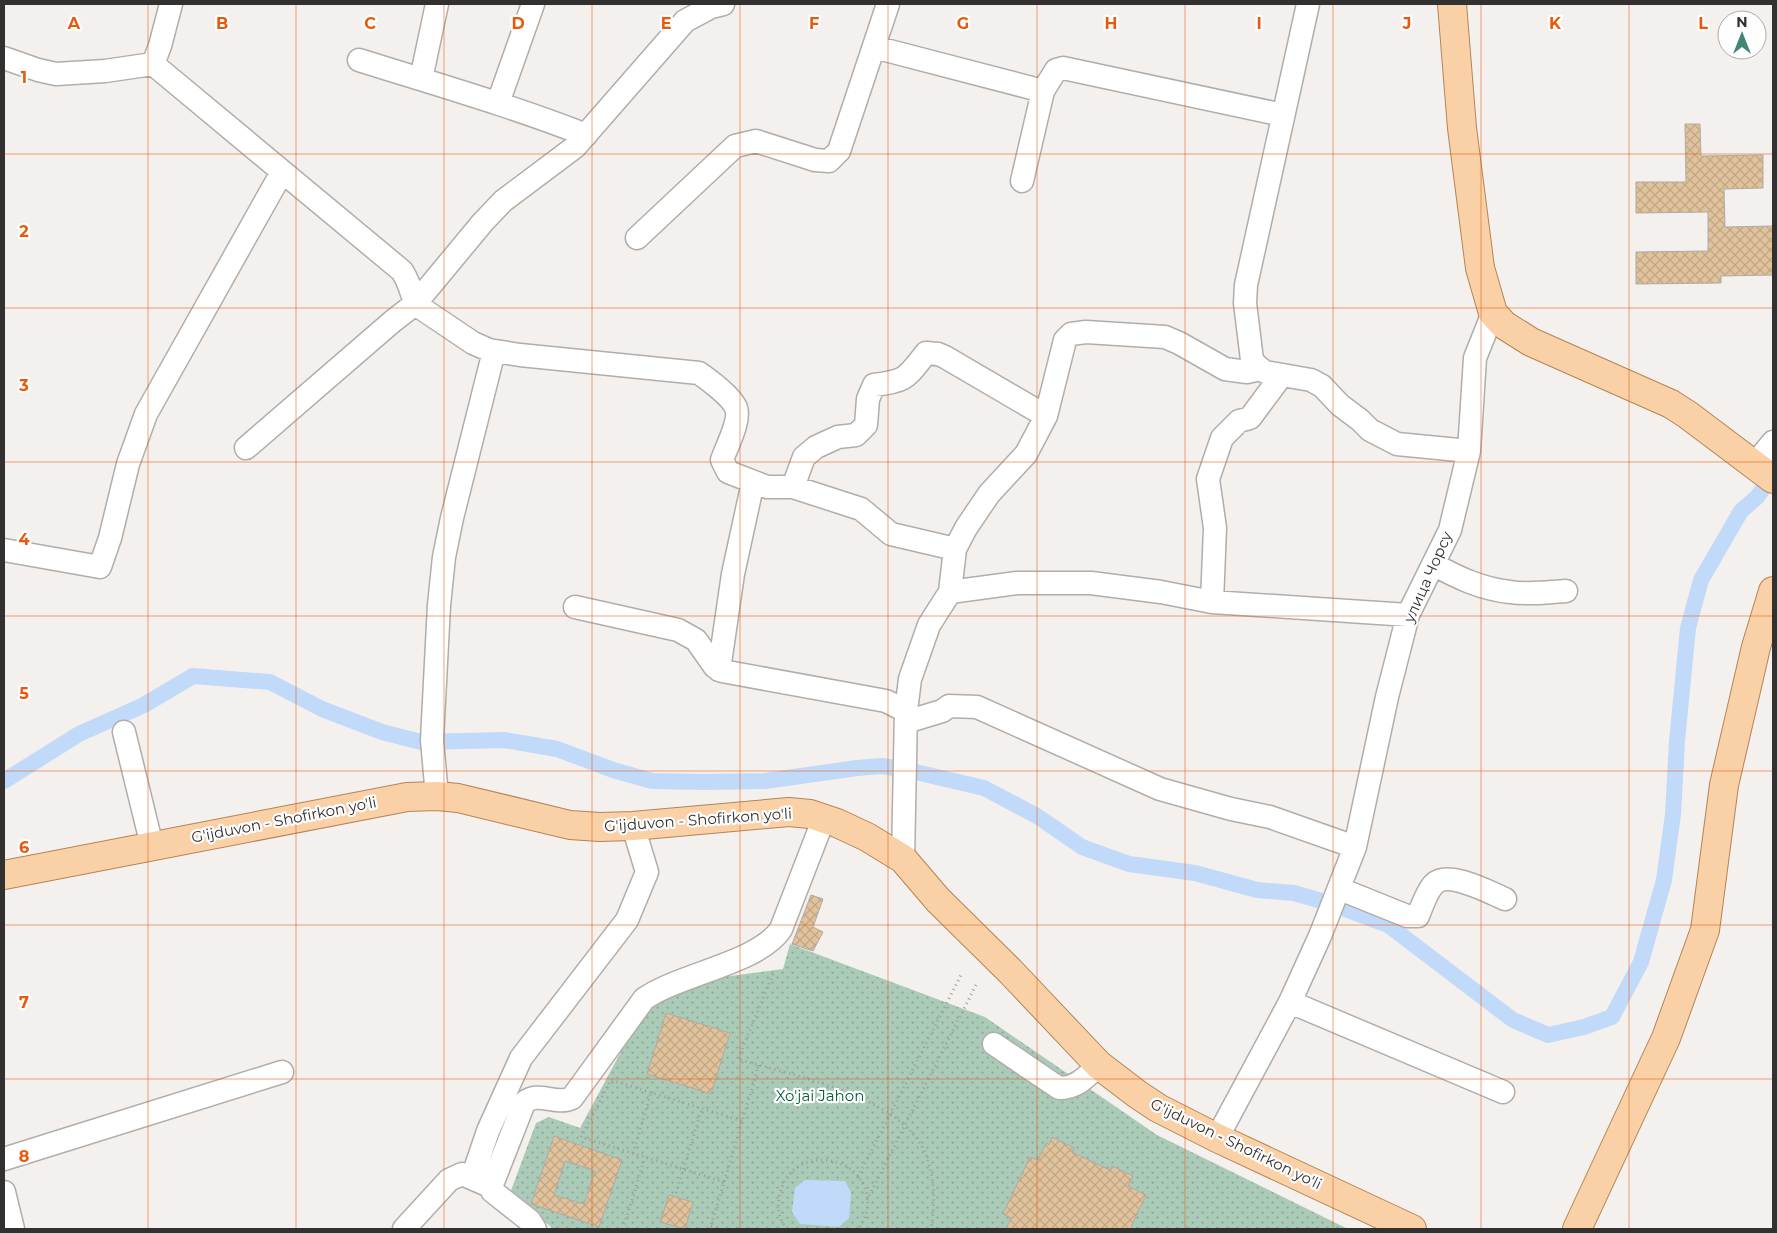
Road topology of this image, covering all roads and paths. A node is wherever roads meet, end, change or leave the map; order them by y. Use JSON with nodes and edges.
{"nodes":[{"id":1,"x":171,"y":4,"type":"edge"},
{"id":2,"x":437,"y":4,"type":"edge"},
{"id":3,"x":533,"y":4,"type":"edge"},
{"id":4,"x":723,"y":4,"type":"edge"},
{"id":5,"x":888,"y":4,"type":"edge"},
{"id":6,"x":1308,"y":4,"type":"edge"},
{"id":7,"x":1452,"y":4,"type":"edge"},
{"id":8,"x":874,"y":47,"type":"junction"},
{"id":9,"x":4,"y":58,"type":"edge"},
{"id":10,"x":359,"y":60,"type":"dead end"},
{"id":11,"x":153,"y":64,"type":"junction"},
{"id":12,"x":421,"y":79,"type":"junction"},
{"id":13,"x":1043,"y":91,"type":"junction"},
{"id":14,"x":498,"y":103,"type":"junction"},
{"id":15,"x":1283,"y":115,"type":"junction"},
{"id":16,"x":586,"y":135,"type":"junction"},
{"id":17,"x":282,"y":172,"type":"junction"},
{"id":18,"x":1022,"y":181,"type":"dead end"},
{"id":19,"x":637,"y":238,"type":"dead end"},
{"id":20,"x":415,"y":304,"type":"junction"},
{"id":21,"x":1493,"y":313,"type":"junction"},
{"id":22,"x":494,"y":351,"type":"junction"},
{"id":23,"x":1260,"y":369,"type":"junction"},
{"id":24,"x":1282,"y":375,"type":"junction"},
{"id":25,"x":1046,"y":416,"type":"junction"},
{"id":26,"x":1773,"y":442,"type":"edge"},
{"id":27,"x":246,"y":448,"type":"dead end"},
{"id":28,"x":1469,"y":451,"type":"junction"},
{"id":29,"x":1764,"y":472,"type":"edge"},
{"id":30,"x":754,"y":482,"type":"junction"},
{"id":31,"x":793,"y":487,"type":"junction"},
{"id":32,"x":955,"y":549,"type":"junction"},
{"id":33,"x":4,"y":550,"type":"edge"},
{"id":34,"x":1433,"y":564,"type":"junction"},
{"id":35,"x":1566,"y":590,"type":"dead end"},
{"id":36,"x":1773,"y":591,"type":"edge"},
{"id":37,"x":950,"y":592,"type":"junction"},
{"id":38,"x":1212,"y":602,"type":"junction"},
{"id":39,"x":575,"y":607,"type":"dead end"},
{"id":40,"x":1408,"y":615,"type":"junction"},
{"id":41,"x":719,"y":670,"type":"junction"},
{"id":42,"x":906,"y":716,"type":"junction"},
{"id":43,"x":124,"y":732,"type":"dead end"},
{"id":44,"x":437,"y":796,"type":"junction"},
{"id":45,"x":824,"y":818,"type":"junction"},
{"id":46,"x":633,"y":826,"type":"junction"},
{"id":47,"x":152,"y":846,"type":"junction"},
{"id":48,"x":1355,"y":848,"type":"junction"},
{"id":49,"x":903,"y":860,"type":"junction"},
{"id":50,"x":4,"y":875,"type":"edge"},
{"id":51,"x":1337,"y":894,"type":"junction"},
{"id":52,"x":1505,"y":898,"type":"dead end"},
{"id":53,"x":773,"y":974,"type":"dead end"},
{"id":54,"x":961,"y":974,"type":"dead end"},
{"id":55,"x":976,"y":983,"type":"dead end"},
{"id":56,"x":1290,"y":1002,"type":"junction"},
{"id":57,"x":994,"y":1044,"type":"dead end"},
{"id":58,"x":759,"y":1065,"type":"junction"},
{"id":59,"x":1099,"y":1065,"type":"junction"},
{"id":60,"x":282,"y":1072,"type":"dead end"},
{"id":61,"x":1503,"y":1092,"type":"dead end"},
{"id":62,"x":651,"y":1093,"type":"junction"},
{"id":63,"x":702,"y":1108,"type":"junction"},
{"id":64,"x":889,"y":1114,"type":"junction"},
{"id":65,"x":742,"y":1121,"type":"junction"},
{"id":66,"x":904,"y":1126,"type":"junction"},
{"id":67,"x":1218,"y":1138,"type":"junction"},
{"id":68,"x":633,"y":1153,"type":"junction"},
{"id":69,"x":646,"y":1157,"type":"junction"},
{"id":70,"x":4,"y":1160,"type":"edge"},
{"id":71,"x":683,"y":1169,"type":"junction"},
{"id":72,"x":858,"y":1177,"type":"junction"},
{"id":73,"x":724,"y":1182,"type":"junction"},
{"id":74,"x":482,"y":1183,"type":"junction"},
{"id":75,"x":4,"y":1192,"type":"edge"},
{"id":76,"x":676,"y":1193,"type":"dead end"},
{"id":77,"x":867,"y":1200,"type":"junction"},
{"id":78,"x":1400,"y":1227,"type":"edge"},
{"id":79,"x":711,"y":1228,"type":"edge"},
{"id":80,"x":13,"y":1229,"type":"edge"},
{"id":81,"x":404,"y":1229,"type":"edge"},
{"id":82,"x":535,"y":1229,"type":"edge"},
{"id":83,"x":623,"y":1229,"type":"edge"},
{"id":84,"x":719,"y":1229,"type":"edge"},
{"id":85,"x":787,"y":1229,"type":"edge"},
{"id":86,"x":859,"y":1229,"type":"edge"},
{"id":87,"x":931,"y":1229,"type":"edge"},
{"id":88,"x":1577,"y":1229,"type":"edge"}],
"edges":[{"from":1,"to":11,"type":"street"},
{"from":2,"to":12,"type":"street"},
{"from":3,"to":14,"type":"street"},
{"from":4,"to":16,"type":"street"},
{"from":5,"to":8,"type":"street"},
{"from":6,"to":15,"type":"street"},
{"from":7,"to":21,"type":"main road"},
{"from":8,"to":13,"type":"street"},
{"from":8,"to":19,"type":"street"},
{"from":9,"to":11,"type":"street"},
{"from":10,"to":12,"type":"street"},
{"from":11,"to":17,"type":"street"},
{"from":12,"to":14,"type":"street"},
{"from":13,"to":15,"type":"street"},
{"from":13,"to":18,"type":"street"},
{"from":14,"to":16,"type":"street"},
{"from":15,"to":23,"type":"street"},
{"from":16,"to":20,"type":"street"},
{"from":17,"to":20,"type":"street"},
{"from":17,"to":33,"type":"street"},
{"from":20,"to":22,"type":"street"},
{"from":20,"to":27,"type":"street"},
{"from":21,"to":28,"type":"street","name":"улица Чорсу"},
{"from":21,"to":29,"type":"main road"},
{"from":22,"to":30,"type":"street"},
{"from":22,"to":44,"type":"street"},
{"from":23,"to":24,"type":"street"},
{"from":23,"to":25,"type":"street"},
{"from":24,"to":28,"type":"street"},
{"from":24,"to":38,"type":"street"},
{"from":25,"to":31,"type":"street"},
{"from":25,"to":32,"type":"street"},
{"from":26,"to":29,"type":"street"},
{"from":28,"to":34,"type":"street","name":"улица Чорсу"},
{"from":30,"to":31,"type":"street"},
{"from":30,"to":41,"type":"street"},
{"from":31,"to":32,"type":"street"},
{"from":32,"to":37,"type":"street"},
{"from":34,"to":35,"type":"street"},
{"from":34,"to":40,"type":"street","name":"улица Чорсу"},
{"from":36,"to":88,"type":"main road"},
{"from":37,"to":38,"type":"street"},
{"from":37,"to":42,"type":"street"},
{"from":38,"to":40,"type":"street"},
{"from":39,"to":41,"type":"street"},
{"from":40,"to":48,"type":"street","name":"улица Чорсу"},
{"from":41,"to":42,"type":"street"},
{"from":42,"to":48,"type":"street"},
{"from":42,"to":49,"type":"street"},
{"from":43,"to":47,"type":"street"},
{"from":44,"to":46,"type":"main road","name":"G'ijduvon - Shofirkon yo'li"},
{"from":44,"to":47,"type":"main road","name":"G'ijduvon - Shofirkon yo'li"},
{"from":45,"to":46,"type":"main road","name":"G'ijduvon - Shofirkon yo'li"},
{"from":45,"to":49,"type":"main road","name":"G'ijduvon - Shofirkon yo'li"},
{"from":45,"to":74,"type":"street"},
{"from":46,"to":74,"type":"street"},
{"from":47,"to":50,"type":"main road","name":"G'ijduvon - Shofirkon yo'li"},
{"from":48,"to":51,"type":"street","name":"улица Чорсу"},
{"from":49,"to":59,"type":"main road","name":"G'ijduvon - Shofirkon yo'li"},
{"from":51,"to":52,"type":"street"},
{"from":51,"to":56,"type":"street","name":"улица Чорсу"},
{"from":53,"to":58,"type":"path"},
{"from":54,"to":64,"type":"path"},
{"from":55,"to":66,"type":"path"},
{"from":56,"to":61,"type":"street"},
{"from":56,"to":67,"type":"street","name":"улица Чорсу"},
{"from":57,"to":59,"type":"street"},
{"from":58,"to":64,"type":"path"},
{"from":58,"to":65,"type":"path"},
{"from":59,"to":67,"type":"main road","name":"G'ijduvon - Shofirkon yo'li"},
{"from":60,"to":70,"type":"street"},
{"from":62,"to":63,"type":"path"},
{"from":62,"to":68,"type":"path"},
{"from":62,"to":68,"type":"path"},
{"from":63,"to":65,"type":"path"},
{"from":63,"to":71,"type":"path"},
{"from":64,"to":66,"type":"path"},
{"from":64,"to":72,"type":"path"},
{"from":65,"to":73,"type":"path"},
{"from":66,"to":77,"type":"path"},
{"from":66,"to":87,"type":"path"},
{"from":67,"to":78,"type":"main road","name":"G'ijduvon - Shofirkon yo'li"},
{"from":68,"to":69,"type":"path"},
{"from":69,"to":71,"type":"path"},
{"from":69,"to":83,"type":"path"},
{"from":71,"to":73,"type":"path"},
{"from":71,"to":76,"type":"path"},
{"from":72,"to":77,"type":"path"},
{"from":72,"to":85,"type":"path"},
{"from":73,"to":79,"type":"path"},
{"from":74,"to":81,"type":"street"},
{"from":74,"to":82,"type":"street"},
{"from":75,"to":80,"type":"street"},
{"from":77,"to":86,"type":"path"},
{"from":79,"to":84,"type":"path"}]}
